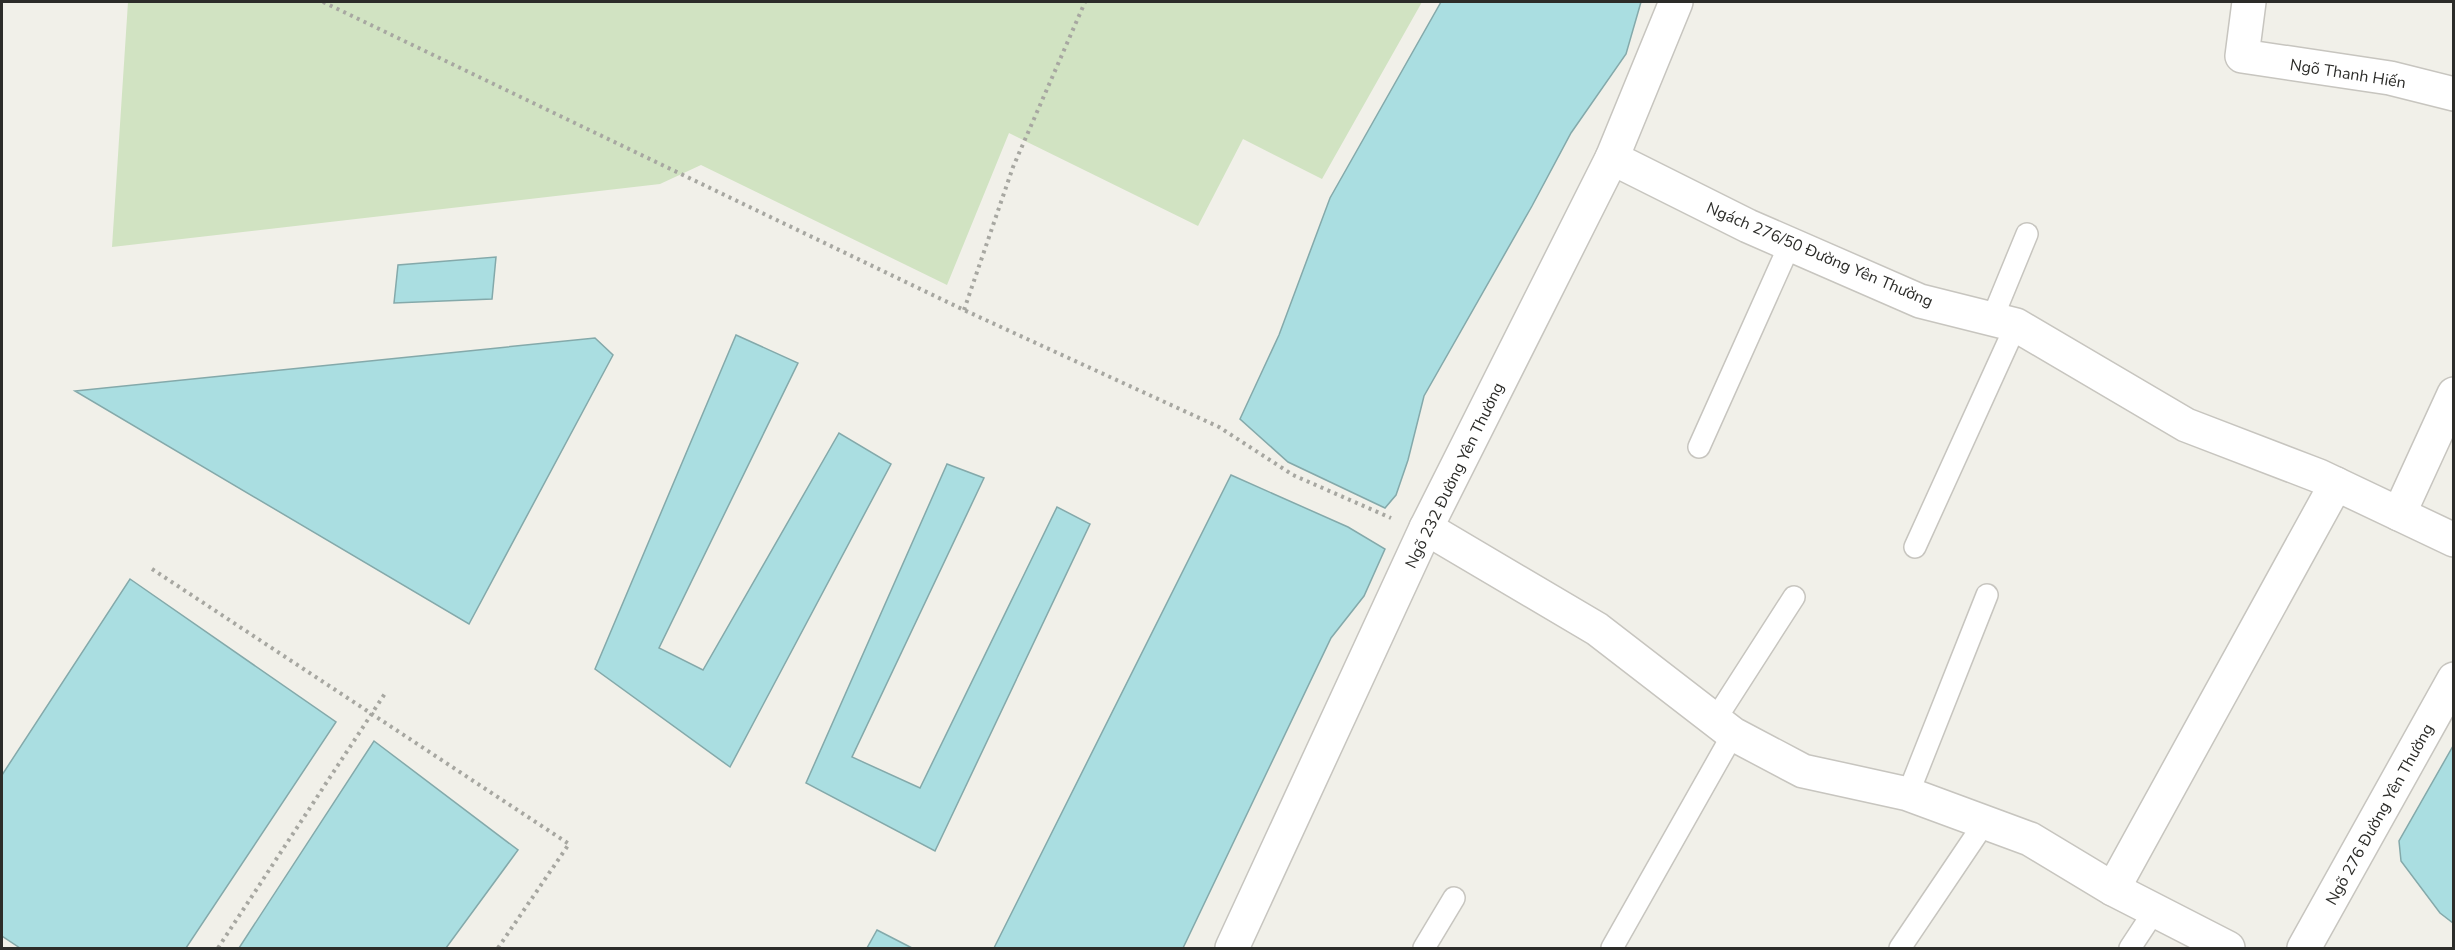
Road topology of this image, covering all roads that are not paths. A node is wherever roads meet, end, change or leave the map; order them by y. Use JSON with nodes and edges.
{"nodes":[{"id":1,"x":1676,"y":2,"type":"edge"},
{"id":2,"x":2249,"y":2,"type":"edge"},
{"id":3,"x":2454,"y":94,"type":"edge"},
{"id":4,"x":1612,"y":158,"type":"junction"},
{"id":5,"x":2027,"y":234,"type":"dead end"},
{"id":6,"x":1790,"y":244,"type":"junction"},
{"id":7,"x":2004,"y":322,"type":"junction"},
{"id":8,"x":2454,"y":394,"type":"edge"},
{"id":9,"x":1699,"y":447,"type":"dead end"},
{"id":10,"x":2336,"y":484,"type":"junction"},
{"id":11,"x":2399,"y":514,"type":"junction"},
{"id":12,"x":1426,"y":528,"type":"junction"},
{"id":13,"x":2454,"y":540,"type":"edge"},
{"id":14,"x":1916,"y":547,"type":"dead end"},
{"id":15,"x":1987,"y":595,"type":"dead end"},
{"id":16,"x":1794,"y":597,"type":"dead end"},
{"id":17,"x":2454,"y":679,"type":"edge"},
{"id":18,"x":1724,"y":727,"type":"junction"},
{"id":19,"x":1908,"y":794,"type":"junction"},
{"id":20,"x":1985,"y":822,"type":"junction"},
{"id":21,"x":2113,"y":889,"type":"junction"},
{"id":22,"x":1454,"y":898,"type":"dead end"},
{"id":23,"x":2155,"y":910,"type":"junction"},
{"id":24,"x":1232,"y":948,"type":"edge"},
{"id":25,"x":1424,"y":948,"type":"edge"},
{"id":26,"x":1612,"y":948,"type":"edge"},
{"id":27,"x":1900,"y":948,"type":"edge"},
{"id":28,"x":2130,"y":948,"type":"edge"},
{"id":29,"x":2228,"y":948,"type":"edge"},
{"id":30,"x":2304,"y":948,"type":"edge"}],
"edges":[{"from":1,"to":4,"type":"street","name":"Ngõ 232 Đường Yên Thường"},
{"from":2,"to":3,"type":"street","name":"Ngõ Thanh Hiến"},
{"from":4,"to":6,"type":"street","name":"Ngách 276/50 Đường Yên Thường"},
{"from":4,"to":12,"type":"street","name":"Ngõ 232 Đường Yên Thường"},
{"from":5,"to":7,"type":"lane"},
{"from":6,"to":7,"type":"street","name":"Ngách 276/50 Đường Yên Thường"},
{"from":6,"to":9,"type":"lane"},
{"from":7,"to":10,"type":"street","name":"Ngách 276/50 Đường Yên Thường"},
{"from":7,"to":14,"type":"lane"},
{"from":8,"to":11,"type":"street"},
{"from":10,"to":11,"type":"street","name":"Ngách 276/50 Đường Yên Thường"},
{"from":10,"to":21,"type":"street"},
{"from":11,"to":13,"type":"street","name":"Ngách 276/50 Đường Yên Thường"},
{"from":12,"to":18,"type":"street"},
{"from":12,"to":24,"type":"street","name":"Ngõ 232 Đường Yên Thường"},
{"from":15,"to":19,"type":"lane"},
{"from":16,"to":18,"type":"lane"},
{"from":17,"to":30,"type":"street","name":"Ngõ 276 Đường Yên Thường"},
{"from":18,"to":19,"type":"street"},
{"from":18,"to":26,"type":"lane"},
{"from":19,"to":20,"type":"street"},
{"from":20,"to":21,"type":"street"},
{"from":20,"to":27,"type":"lane"},
{"from":21,"to":23,"type":"street"},
{"from":22,"to":25,"type":"lane"},
{"from":23,"to":28,"type":"lane"},
{"from":23,"to":29,"type":"street"}]}
